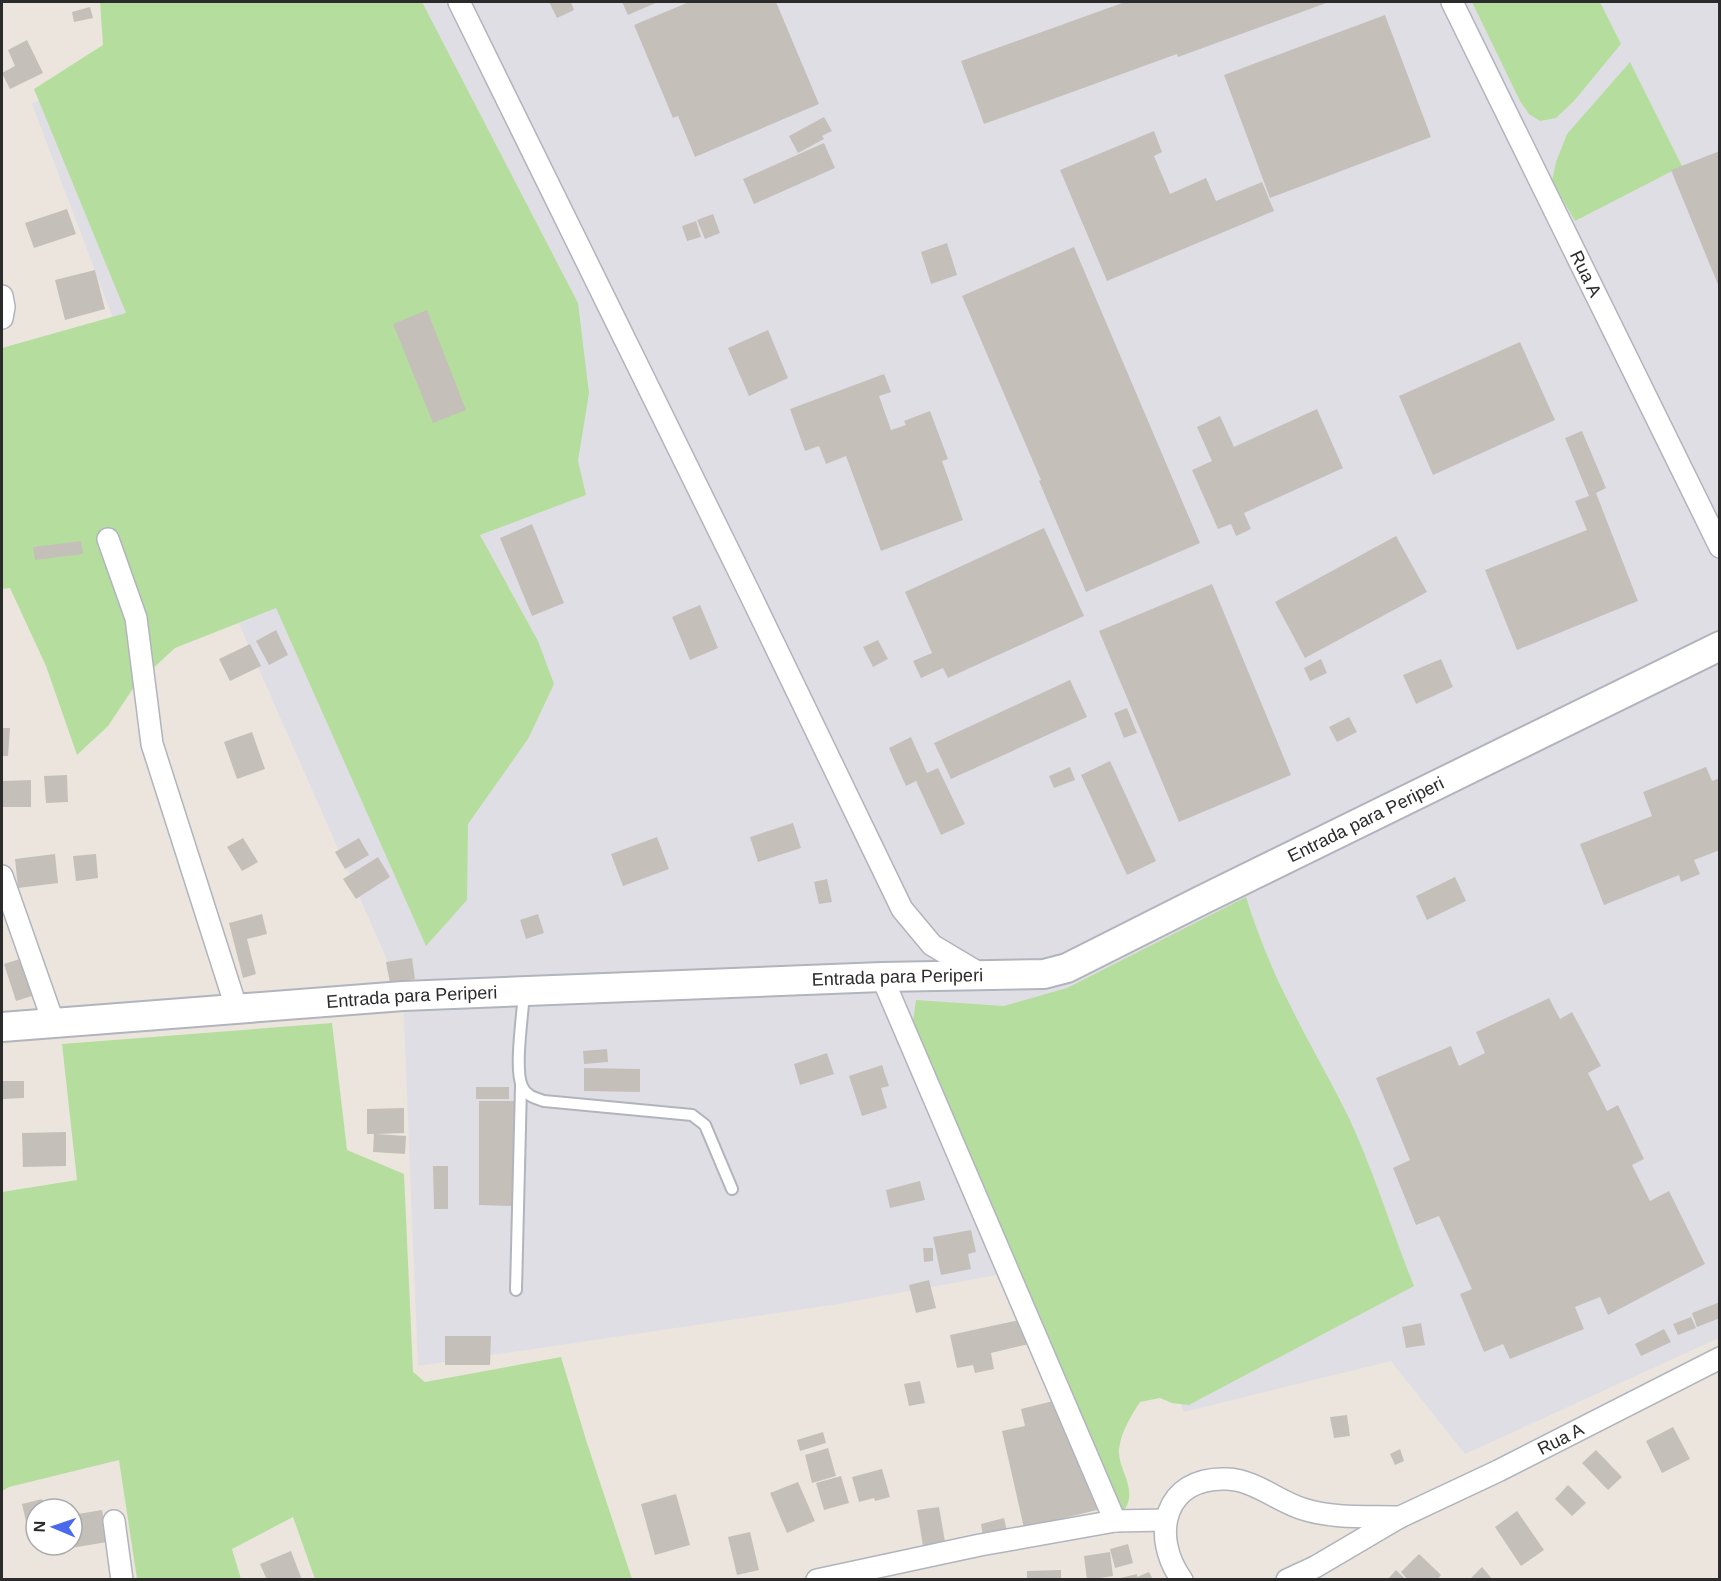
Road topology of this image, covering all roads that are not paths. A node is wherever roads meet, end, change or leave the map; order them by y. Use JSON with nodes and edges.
{"nodes":[{"id":1,"x":459,"y":2,"type":"edge"},
{"id":2,"x":1452,"y":2,"type":"edge"},
{"id":3,"x":2,"y":296,"type":"edge"},
{"id":4,"x":2,"y":318,"type":"edge"},
{"id":5,"x":108,"y":539,"type":"dead end"},
{"id":6,"x":1719,"y":547,"type":"edge"},
{"id":7,"x":1719,"y":646,"type":"edge"},
{"id":8,"x":2,"y":876,"type":"edge"},
{"id":9,"x":985,"y":976,"type":"junction"},
{"id":10,"x":882,"y":977,"type":"junction"},
{"id":11,"x":524,"y":992,"type":"junction"},
{"id":12,"x":237,"y":1010,"type":"junction"},
{"id":13,"x":54,"y":1023,"type":"junction"},
{"id":14,"x":2,"y":1027,"type":"edge"},
{"id":15,"x":521,"y":1086,"type":"junction"},
{"id":16,"x":732,"y":1189,"type":"dead end"},
{"id":17,"x":516,"y":1290,"type":"dead end"},
{"id":18,"x":1719,"y":1358,"type":"edge"},
{"id":19,"x":1400,"y":1517,"type":"junction"},
{"id":20,"x":1166,"y":1520,"type":"junction"},
{"id":21,"x":114,"y":1521,"type":"dead end"},
{"id":22,"x":1115,"y":1521,"type":"junction"},
{"id":23,"x":1179,"y":1577,"type":"edge"},
{"id":24,"x":122,"y":1580,"type":"edge"},
{"id":25,"x":817,"y":1580,"type":"edge"},
{"id":26,"x":1287,"y":1580,"type":"edge"}],
"edges":[{"from":1,"to":9,"type":"street"},
{"from":2,"to":6,"type":"street","name":"Rua A"},
{"from":3,"to":4,"type":"street"},
{"from":5,"to":12,"type":"street"},
{"from":7,"to":9,"type":"main road","name":"Entrada para Periperi"},
{"from":8,"to":13,"type":"street"},
{"from":9,"to":10,"type":"main road","name":"Entrada para Periperi"},
{"from":10,"to":11,"type":"main road","name":"Entrada para Periperi"},
{"from":10,"to":22,"type":"street"},
{"from":11,"to":12,"type":"main road","name":"Entrada para Periperi"},
{"from":11,"to":15,"type":"lane"},
{"from":12,"to":13,"type":"main road","name":"Entrada para Periperi"},
{"from":13,"to":14,"type":"main road","name":"Entrada para Periperi"},
{"from":15,"to":16,"type":"lane"},
{"from":15,"to":17,"type":"lane"},
{"from":18,"to":19,"type":"street","name":"Rua A"},
{"from":19,"to":20,"type":"street","name":"Rua A"},
{"from":19,"to":26,"type":"street","name":"Rua A"},
{"from":20,"to":22,"type":"street"},
{"from":20,"to":23,"type":"street"},
{"from":21,"to":24,"type":"street"},
{"from":22,"to":25,"type":"street"}]}
